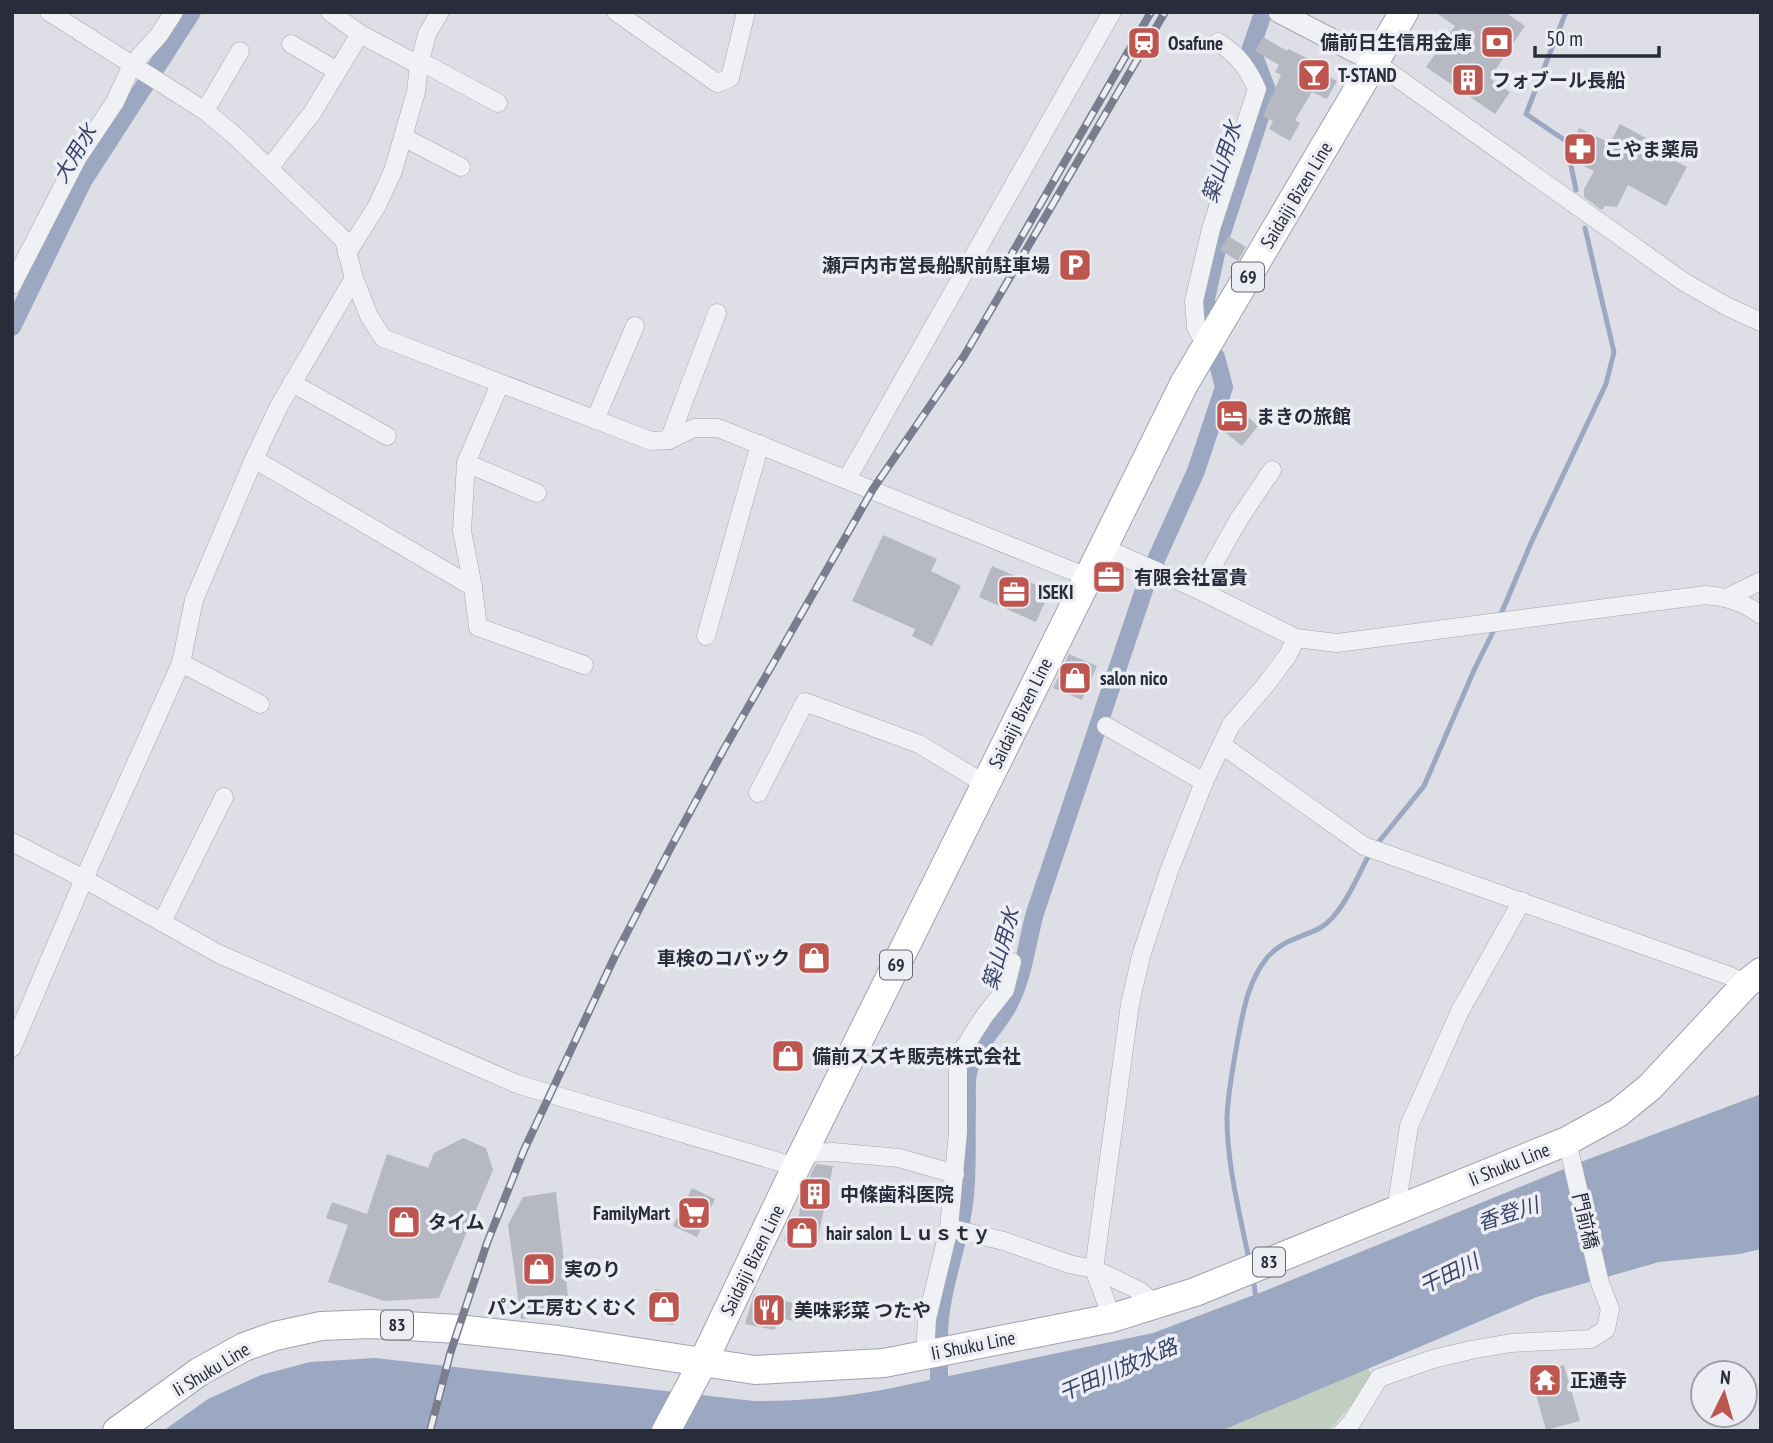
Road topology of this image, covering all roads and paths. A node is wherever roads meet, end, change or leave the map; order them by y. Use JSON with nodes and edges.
{"nodes":[{"id":1,"x":50,"y":12,"type":"edge"},
{"id":2,"x":174,"y":12,"type":"edge"},
{"id":3,"x":330,"y":12,"type":"edge"},
{"id":4,"x":440,"y":12,"type":"edge"},
{"id":5,"x":616,"y":12,"type":"edge"},
{"id":6,"x":746,"y":12,"type":"edge"},
{"id":7,"x":1112,"y":12,"type":"edge"},
{"id":8,"x":1279,"y":12,"type":"edge"},
{"id":9,"x":1404,"y":12,"type":"edge"},
{"id":10,"x":360,"y":34,"type":"junction"},
{"id":11,"x":1218,"y":42,"type":"dead end"},
{"id":12,"x":291,"y":44,"type":"dead end"},
{"id":13,"x":240,"y":51,"type":"dead end"},
{"id":14,"x":1375,"y":62,"type":"junction"},
{"id":15,"x":419,"y":65,"type":"junction"},
{"id":16,"x":136,"y":67,"type":"junction"},
{"id":17,"x":337,"y":71,"type":"junction"},
{"id":18,"x":498,"y":103,"type":"dead end"},
{"id":19,"x":205,"y":111,"type":"junction"},
{"id":20,"x":403,"y":137,"type":"junction"},
{"id":21,"x":270,"y":167,"type":"junction"},
{"id":22,"x":461,"y":167,"type":"dead end"},
{"id":23,"x":347,"y":253,"type":"junction"},
{"id":24,"x":354,"y":278,"type":"junction"},
{"id":25,"x":12,"y":285,"type":"edge"},
{"id":26,"x":717,"y":313,"type":"dead end"},
{"id":27,"x":1761,"y":322,"type":"edge"},
{"id":28,"x":635,"y":326,"type":"dead end"},
{"id":29,"x":1206,"y":346,"type":"junction"},
{"id":30,"x":292,"y":383,"type":"junction"},
{"id":31,"x":499,"y":384,"type":"junction"},
{"id":32,"x":595,"y":420,"type":"junction"},
{"id":33,"x":387,"y":436,"type":"dead end"},
{"id":34,"x":669,"y":440,"type":"junction"},
{"id":35,"x":760,"y":444,"type":"junction"},
{"id":36,"x":254,"y":459,"type":"junction"},
{"id":37,"x":466,"y":463,"type":"junction"},
{"id":38,"x":1272,"y":470,"type":"dead end"},
{"id":39,"x":847,"y":479,"type":"junction"},
{"id":40,"x":537,"y":493,"type":"dead end"},
{"id":41,"x":1102,"y":547,"type":"junction"},
{"id":42,"x":1087,"y":577,"type":"junction"},
{"id":43,"x":1761,"y":581,"type":"edge"},
{"id":44,"x":474,"y":587,"type":"junction"},
{"id":45,"x":1199,"y":590,"type":"junction"},
{"id":46,"x":1728,"y":597,"type":"junction"},
{"id":47,"x":1761,"y":615,"type":"edge"},
{"id":48,"x":706,"y":636,"type":"dead end"},
{"id":49,"x":1296,"y":638,"type":"junction"},
{"id":50,"x":181,"y":663,"type":"junction"},
{"id":51,"x":584,"y":665,"type":"dead end"},
{"id":52,"x":260,"y":704,"type":"dead end"},
{"id":53,"x":1106,"y":726,"type":"dead end"},
{"id":54,"x":1222,"y":745,"type":"junction"},
{"id":55,"x":1204,"y":782,"type":"junction"},
{"id":56,"x":985,"y":784,"type":"junction"},
{"id":57,"x":758,"y":793,"type":"dead end"},
{"id":58,"x":224,"y":797,"type":"dead end"},
{"id":59,"x":12,"y":842,"type":"edge"},
{"id":60,"x":84,"y":879,"type":"junction"},
{"id":61,"x":1522,"y":901,"type":"junction"},
{"id":62,"x":162,"y":922,"type":"junction"},
{"id":63,"x":1012,"y":962,"type":"dead end"},
{"id":64,"x":1753,"y":978,"type":"edge"},
{"id":65,"x":12,"y":1048,"type":"edge"},
{"id":66,"x":1569,"y":1150,"type":"junction"},
{"id":67,"x":799,"y":1160,"type":"junction"},
{"id":68,"x":955,"y":1174,"type":"junction"},
{"id":69,"x":1396,"y":1210,"type":"junction"},
{"id":70,"x":956,"y":1229,"type":"junction"},
{"id":71,"x":1094,"y":1269,"type":"junction"},
{"id":72,"x":1155,"y":1304,"type":"junction"},
{"id":73,"x":1112,"y":1318,"type":"junction"},
{"id":74,"x":925,"y":1355,"type":"junction"},
{"id":75,"x":696,"y":1373,"type":"junction"},
{"id":76,"x":117,"y":1431,"type":"edge"},
{"id":77,"x":666,"y":1431,"type":"edge"},
{"id":78,"x":1343,"y":1431,"type":"edge"}],
"edges":[{"from":1,"to":16,"type":"street"},
{"from":2,"to":16,"type":"street"},
{"from":3,"to":10,"type":"street"},
{"from":4,"to":15,"type":"street"},
{"from":5,"to":6,"type":"street"},
{"from":7,"to":39,"type":"street"},
{"from":8,"to":14,"type":"street"},
{"from":9,"to":14,"type":"main road","name":"Saidaiji Bizen Line","number":"69"},
{"from":10,"to":15,"type":"street"},
{"from":10,"to":17,"type":"street"},
{"from":11,"to":29,"type":"street"},
{"from":12,"to":17,"type":"street"},
{"from":13,"to":19,"type":"street"},
{"from":14,"to":27,"type":"street"},
{"from":14,"to":29,"type":"main road","name":"Saidaiji Bizen Line","number":"69"},
{"from":15,"to":18,"type":"street"},
{"from":15,"to":20,"type":"street"},
{"from":16,"to":19,"type":"street"},
{"from":16,"to":25,"type":"street"},
{"from":17,"to":21,"type":"street"},
{"from":19,"to":21,"type":"street"},
{"from":20,"to":22,"type":"street"},
{"from":20,"to":23,"type":"street"},
{"from":21,"to":23,"type":"street"},
{"from":23,"to":24,"type":"street"},
{"from":24,"to":30,"type":"street"},
{"from":24,"to":31,"type":"street"},
{"from":26,"to":34,"type":"street"},
{"from":28,"to":32,"type":"street"},
{"from":29,"to":41,"type":"main road","name":"Saidaiji Bizen Line","number":"69"},
{"from":30,"to":33,"type":"street"},
{"from":30,"to":36,"type":"street"},
{"from":31,"to":32,"type":"street"},
{"from":31,"to":37,"type":"street"},
{"from":32,"to":34,"type":"street"},
{"from":34,"to":35,"type":"street"},
{"from":35,"to":39,"type":"street"},
{"from":35,"to":48,"type":"street"},
{"from":36,"to":44,"type":"street"},
{"from":36,"to":50,"type":"street"},
{"from":37,"to":40,"type":"street"},
{"from":37,"to":44,"type":"street"},
{"from":38,"to":45,"type":"street"},
{"from":39,"to":42,"type":"street"},
{"from":41,"to":42,"type":"main road","name":"Saidaiji Bizen Line","number":"69"},
{"from":41,"to":45,"type":"street"},
{"from":42,"to":56,"type":"main road","name":"Saidaiji Bizen Line","number":"69"},
{"from":43,"to":46,"type":"street"},
{"from":44,"to":51,"type":"street"},
{"from":45,"to":49,"type":"street"},
{"from":46,"to":47,"type":"street"},
{"from":46,"to":49,"type":"street"},
{"from":49,"to":54,"type":"street"},
{"from":50,"to":52,"type":"street"},
{"from":50,"to":60,"type":"street"},
{"from":53,"to":55,"type":"street"},
{"from":54,"to":55,"type":"street"},
{"from":54,"to":61,"type":"street"},
{"from":55,"to":71,"type":"street"},
{"from":56,"to":57,"type":"street"},
{"from":56,"to":67,"type":"main road","name":"Saidaiji Bizen Line","number":"69"},
{"from":58,"to":62,"type":"street"},
{"from":59,"to":60,"type":"street"},
{"from":60,"to":62,"type":"street"},
{"from":60,"to":65,"type":"street"},
{"from":61,"to":64,"type":"street"},
{"from":61,"to":69,"type":"street"},
{"from":62,"to":67,"type":"street"},
{"from":63,"to":68,"type":"street"},
{"from":64,"to":66,"type":"main road","name":"Ii Shuku Line","number":"83"},
{"from":66,"to":69,"type":"main road","name":"Ii Shuku Line","number":"83"},
{"from":66,"to":78,"type":"street","name":"門前橋"},
{"from":67,"to":68,"type":"street"},
{"from":67,"to":75,"type":"main road","name":"Saidaiji Bizen Line","number":"69"},
{"from":68,"to":70,"type":"street"},
{"from":69,"to":72,"type":"main road","name":"Ii Shuku Line","number":"83"},
{"from":70,"to":71,"type":"street"},
{"from":70,"to":74,"type":"street"},
{"from":71,"to":72,"type":"street"},
{"from":71,"to":73,"type":"street"},
{"from":72,"to":73,"type":"main road","name":"Ii Shuku Line","number":"83"},
{"from":73,"to":74,"type":"main road","name":"Ii Shuku Line","number":"83"},
{"from":74,"to":75,"type":"main road","name":"Ii Shuku Line","number":"83"},
{"from":75,"to":76,"type":"main road","name":"Ii Shuku Line","number":"83"},
{"from":75,"to":77,"type":"main road","name":"Saidaiji Bizen Line","number":"69"}]}
